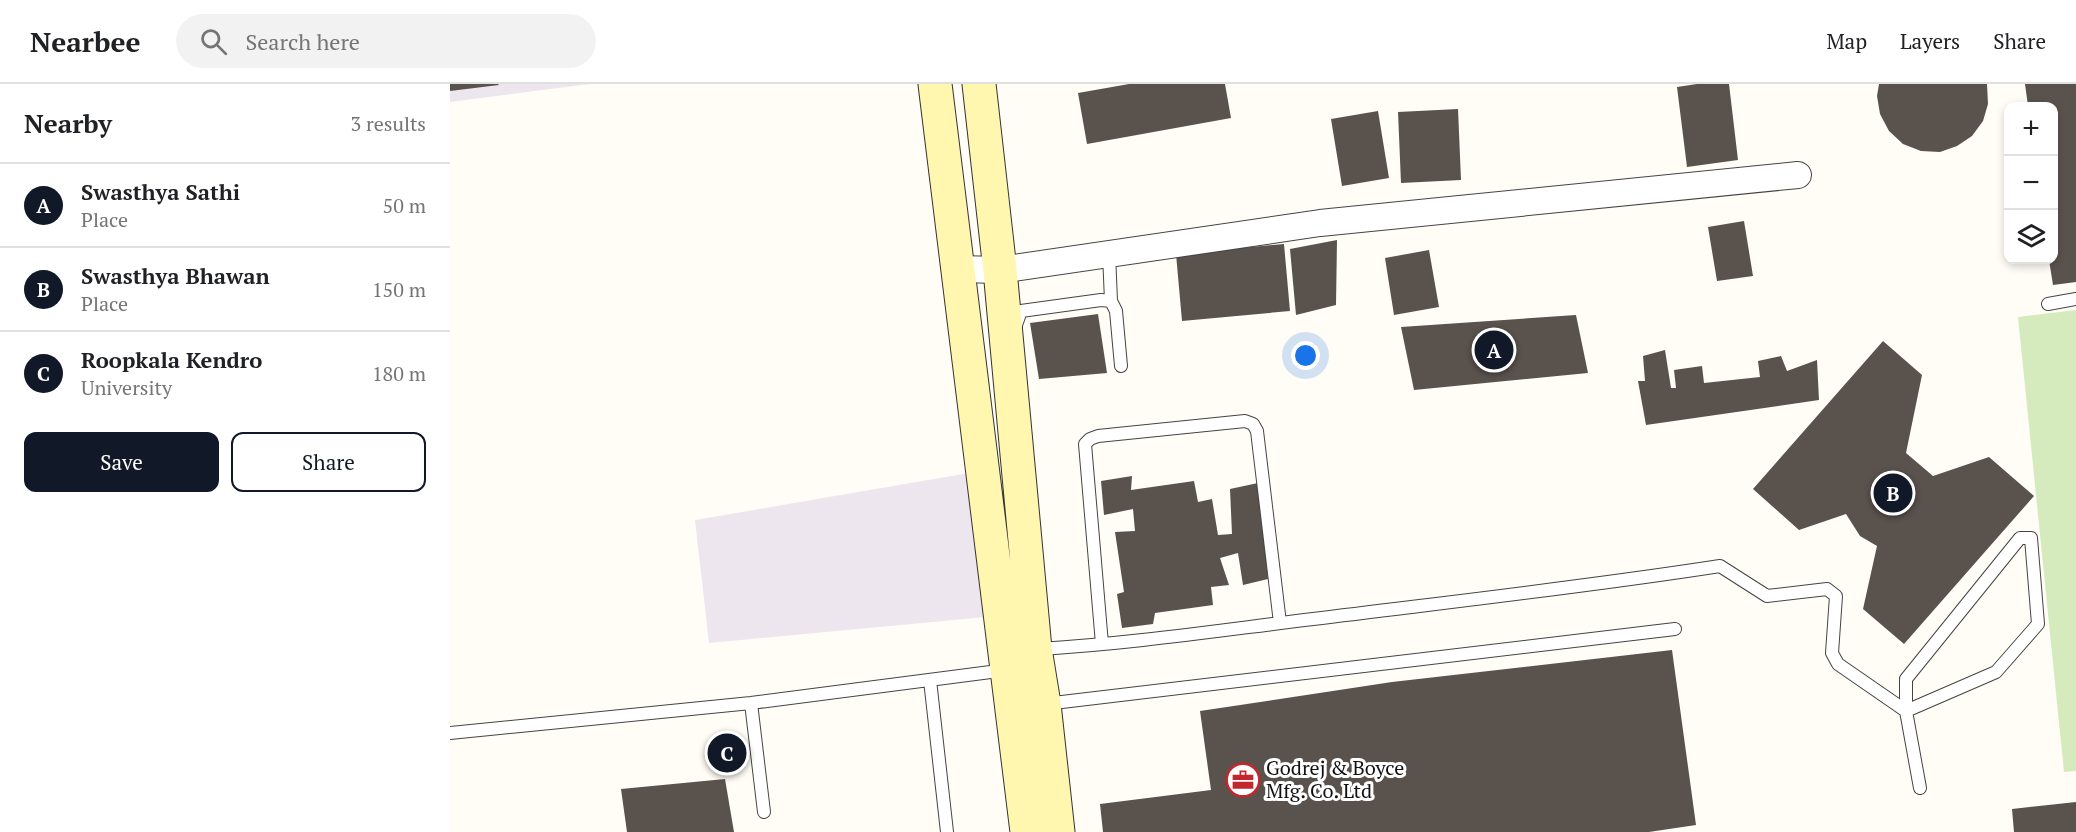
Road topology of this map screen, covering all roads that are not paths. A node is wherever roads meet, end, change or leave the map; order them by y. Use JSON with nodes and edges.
{"nodes":[{"id":1,"x":935,"y":84,"type":"edge"},
{"id":2,"x":979,"y":84,"type":"edge"},
{"id":3,"x":1798,"y":175,"type":"dead end"},
{"id":4,"x":1109,"y":254,"type":"junction"},
{"id":5,"x":958,"y":269,"type":"junction"},
{"id":6,"x":1000,"y":270,"type":"junction"},
{"id":7,"x":2076,"y":299,"type":"edge"},
{"id":8,"x":1111,"y":301,"type":"junction"},
{"id":9,"x":2048,"y":303,"type":"dead end"},
{"id":10,"x":1012,"y":312,"type":"junction"},
{"id":11,"x":1121,"y":366,"type":"dead end"},
{"id":12,"x":1022,"y":374,"type":"dead end"},
{"id":13,"x":1280,"y":623,"type":"junction"},
{"id":14,"x":1675,"y":629,"type":"dead end"},
{"id":15,"x":1102,"y":644,"type":"junction"},
{"id":16,"x":1035,"y":649,"type":"junction"},
{"id":17,"x":1006,"y":670,"type":"junction"},
{"id":18,"x":930,"y":680,"type":"junction"},
{"id":19,"x":752,"y":703,"type":"junction"},
{"id":20,"x":1044,"y":704,"type":"junction"},
{"id":21,"x":1906,"y":711,"type":"junction"},
{"id":22,"x":450,"y":733,"type":"edge"},
{"id":23,"x":1920,"y":788,"type":"dead end"},
{"id":24,"x":764,"y":812,"type":"dead end"},
{"id":25,"x":947,"y":832,"type":"edge"},
{"id":26,"x":1027,"y":832,"type":"edge"},
{"id":27,"x":1058,"y":832,"type":"edge"}],
"edges":[{"from":1,"to":5,"type":"main road"},
{"from":2,"to":6,"type":"main road"},
{"from":3,"to":4,"type":"street"},
{"from":4,"to":6,"type":"street"},
{"from":4,"to":8,"type":"lane"},
{"from":5,"to":6,"type":"street"},
{"from":5,"to":17,"type":"main road"},
{"from":6,"to":10,"type":"main road"},
{"from":7,"to":9,"type":"lane"},
{"from":8,"to":10,"type":"lane"},
{"from":8,"to":11,"type":"lane"},
{"from":10,"to":12,"type":"lane"},
{"from":10,"to":16,"type":"main road"},
{"from":13,"to":15,"type":"lane"},
{"from":13,"to":15,"type":"lane"},
{"from":13,"to":21,"type":"lane"},
{"from":14,"to":20,"type":"lane"},
{"from":15,"to":16,"type":"lane"},
{"from":16,"to":20,"type":"main road"},
{"from":17,"to":18,"type":"lane"},
{"from":17,"to":26,"type":"main road"},
{"from":18,"to":19,"type":"lane"},
{"from":18,"to":25,"type":"lane"},
{"from":19,"to":22,"type":"lane"},
{"from":19,"to":24,"type":"lane"},
{"from":20,"to":27,"type":"main road"},
{"from":21,"to":21,"type":"lane"},
{"from":21,"to":23,"type":"lane"}]}
